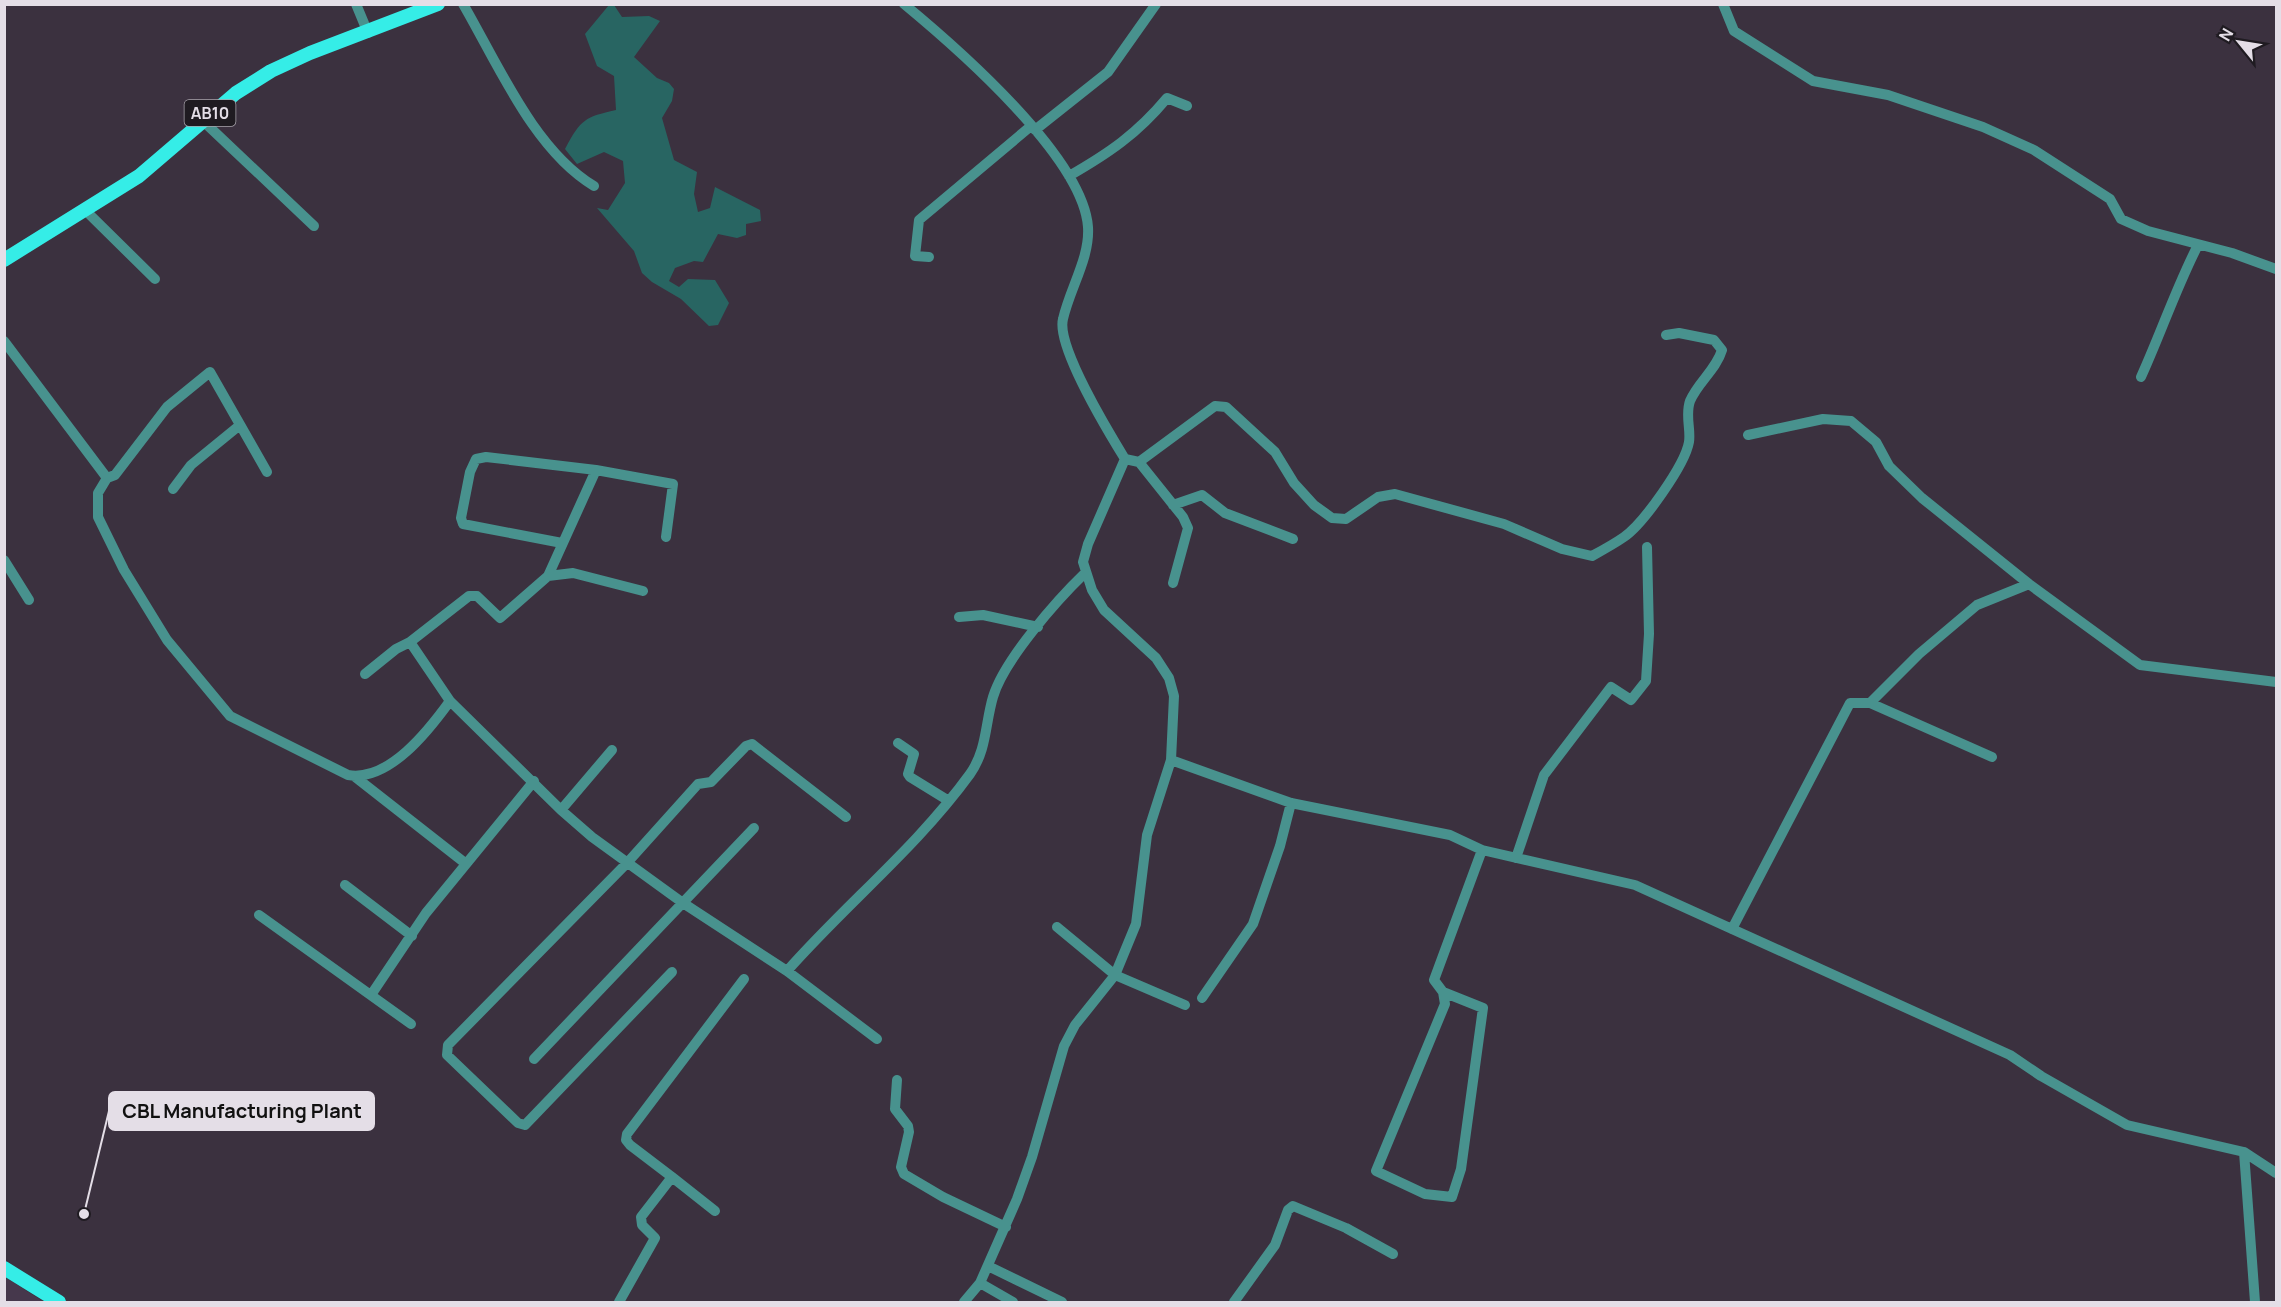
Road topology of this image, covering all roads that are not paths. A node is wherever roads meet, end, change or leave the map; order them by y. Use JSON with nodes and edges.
{"nodes":[{"id":1,"x":356,"y":4,"type":"edge"},
{"id":2,"x":438,"y":4,"type":"edge"},
{"id":3,"x":463,"y":4,"type":"edge"},
{"id":4,"x":904,"y":4,"type":"edge"},
{"id":5,"x":1156,"y":4,"type":"edge"},
{"id":6,"x":1723,"y":4,"type":"edge"},
{"id":7,"x":368,"y":33,"type":"junction"},
{"id":8,"x":1187,"y":106,"type":"dead end"},
{"id":9,"x":202,"y":120,"type":"junction"},
{"id":10,"x":1033,"y":128,"type":"junction"},
{"id":11,"x":1069,"y":177,"type":"junction"},
{"id":12,"x":594,"y":186,"type":"dead end"},
{"id":13,"x":85,"y":210,"type":"junction"},
{"id":14,"x":314,"y":226,"type":"dead end"},
{"id":15,"x":2198,"y":245,"type":"junction"},
{"id":16,"x":928,"y":257,"type":"dead end"},
{"id":17,"x":4,"y":260,"type":"edge"},
{"id":18,"x":2277,"y":269,"type":"edge"},
{"id":19,"x":155,"y":279,"type":"dead end"},
{"id":20,"x":1666,"y":335,"type":"dead end"},
{"id":21,"x":4,"y":341,"type":"edge"},
{"id":22,"x":2141,"y":377,"type":"dead end"},
{"id":23,"x":240,"y":425,"type":"junction"},
{"id":24,"x":1748,"y":435,"type":"dead end"},
{"id":25,"x":1125,"y":459,"type":"junction"},
{"id":26,"x":1138,"y":462,"type":"junction"},
{"id":27,"x":596,"y":470,"type":"junction"},
{"id":28,"x":267,"y":472,"type":"dead end"},
{"id":29,"x":107,"y":478,"type":"junction"},
{"id":30,"x":173,"y":489,"type":"dead end"},
{"id":31,"x":1173,"y":505,"type":"junction"},
{"id":32,"x":666,"y":537,"type":"dead end"},
{"id":33,"x":1293,"y":539,"type":"dead end"},
{"id":34,"x":562,"y":543,"type":"junction"},
{"id":35,"x":1647,"y":547,"type":"dead end"},
{"id":36,"x":4,"y":560,"type":"edge"},
{"id":37,"x":1085,"y":573,"type":"junction"},
{"id":38,"x":549,"y":576,"type":"junction"},
{"id":39,"x":1173,"y":583,"type":"dead end"},
{"id":40,"x":2029,"y":584,"type":"junction"},
{"id":41,"x":643,"y":591,"type":"dead end"},
{"id":42,"x":29,"y":600,"type":"dead end"},
{"id":43,"x":959,"y":617,"type":"dead end"},
{"id":44,"x":1038,"y":627,"type":"junction"},
{"id":45,"x":410,"y":642,"type":"junction"},
{"id":46,"x":365,"y":674,"type":"dead end"},
{"id":47,"x":2277,"y":682,"type":"edge"},
{"id":48,"x":450,"y":701,"type":"junction"},
{"id":49,"x":1870,"y":703,"type":"junction"},
{"id":50,"x":898,"y":743,"type":"dead end"},
{"id":51,"x":612,"y":750,"type":"dead end"},
{"id":52,"x":1992,"y":757,"type":"dead end"},
{"id":53,"x":1171,"y":760,"type":"junction"},
{"id":54,"x":354,"y":776,"type":"junction"},
{"id":55,"x":534,"y":781,"type":"junction"},
{"id":56,"x":949,"y":801,"type":"junction"},
{"id":57,"x":1291,"y":803,"type":"junction"},
{"id":58,"x":561,"y":810,"type":"junction"},
{"id":59,"x":846,"y":817,"type":"dead end"},
{"id":60,"x":754,"y":828,"type":"dead end"},
{"id":61,"x":1482,"y":850,"type":"junction"},
{"id":62,"x":1516,"y":858,"type":"junction"},
{"id":63,"x":465,"y":863,"type":"junction"},
{"id":64,"x":627,"y":863,"type":"junction"},
{"id":65,"x":345,"y":885,"type":"dead end"},
{"id":66,"x":682,"y":903,"type":"junction"},
{"id":67,"x":259,"y":915,"type":"dead end"},
{"id":68,"x":1057,"y":927,"type":"dead end"},
{"id":69,"x":1732,"y":929,"type":"junction"},
{"id":70,"x":412,"y":936,"type":"junction"},
{"id":71,"x":787,"y":971,"type":"junction"},
{"id":72,"x":672,"y":972,"type":"dead end"},
{"id":73,"x":1115,"y":975,"type":"junction"},
{"id":74,"x":744,"y":979,"type":"dead end"},
{"id":75,"x":1443,"y":992,"type":"junction"},
{"id":76,"x":371,"y":995,"type":"junction"},
{"id":77,"x":1202,"y":998,"type":"dead end"},
{"id":78,"x":1185,"y":1005,"type":"dead end"},
{"id":79,"x":411,"y":1024,"type":"dead end"},
{"id":80,"x":877,"y":1039,"type":"dead end"},
{"id":81,"x":534,"y":1059,"type":"dead end"},
{"id":82,"x":897,"y":1080,"type":"dead end"},
{"id":83,"x":2244,"y":1152,"type":"junction"},
{"id":84,"x":2277,"y":1173,"type":"edge"},
{"id":85,"x":672,"y":1177,"type":"junction"},
{"id":86,"x":715,"y":1212,"type":"dead end"},
{"id":87,"x":1006,"y":1227,"type":"junction"},
{"id":88,"x":1393,"y":1254,"type":"dead end"},
{"id":89,"x":988,"y":1266,"type":"junction"},
{"id":90,"x":4,"y":1269,"type":"edge"},
{"id":91,"x":980,"y":1283,"type":"junction"},
{"id":92,"x":59,"y":1302,"type":"edge"},
{"id":93,"x":619,"y":1302,"type":"edge"},
{"id":94,"x":964,"y":1302,"type":"edge"},
{"id":95,"x":1013,"y":1302,"type":"edge"},
{"id":96,"x":1062,"y":1302,"type":"edge"},
{"id":97,"x":1234,"y":1302,"type":"edge"},
{"id":98,"x":2255,"y":1302,"type":"edge"}],
"edges":[{"from":1,"to":7,"type":"street"},
{"from":2,"to":7,"type":"main road","number":"AB10"},
{"from":3,"to":12,"type":"street"},
{"from":4,"to":10,"type":"street"},
{"from":5,"to":10,"type":"street"},
{"from":6,"to":15,"type":"street"},
{"from":7,"to":9,"type":"main road","number":"AB10"},
{"from":8,"to":11,"type":"street"},
{"from":9,"to":13,"type":"main road","number":"AB10"},
{"from":9,"to":14,"type":"street"},
{"from":10,"to":11,"type":"street"},
{"from":10,"to":16,"type":"street"},
{"from":11,"to":25,"type":"street"},
{"from":13,"to":17,"type":"main road","number":"AB10"},
{"from":13,"to":19,"type":"street"},
{"from":15,"to":18,"type":"street"},
{"from":15,"to":22,"type":"street"},
{"from":20,"to":26,"type":"street"},
{"from":21,"to":29,"type":"street"},
{"from":23,"to":28,"type":"street"},
{"from":23,"to":29,"type":"street"},
{"from":23,"to":30,"type":"street"},
{"from":24,"to":40,"type":"street"},
{"from":25,"to":26,"type":"street"},
{"from":25,"to":37,"type":"street"},
{"from":26,"to":31,"type":"street"},
{"from":27,"to":32,"type":"street"},
{"from":27,"to":34,"type":"street"},
{"from":27,"to":34,"type":"street"},
{"from":29,"to":54,"type":"street"},
{"from":31,"to":33,"type":"street"},
{"from":31,"to":39,"type":"street"},
{"from":34,"to":38,"type":"street"},
{"from":35,"to":62,"type":"street"},
{"from":36,"to":42,"type":"street"},
{"from":37,"to":44,"type":"street"},
{"from":37,"to":53,"type":"street"},
{"from":38,"to":41,"type":"street"},
{"from":38,"to":45,"type":"street"},
{"from":40,"to":47,"type":"street"},
{"from":40,"to":49,"type":"street"},
{"from":43,"to":44,"type":"street"},
{"from":44,"to":56,"type":"street"},
{"from":45,"to":46,"type":"street"},
{"from":45,"to":48,"type":"street"},
{"from":48,"to":54,"type":"street"},
{"from":48,"to":55,"type":"street"},
{"from":49,"to":52,"type":"street"},
{"from":49,"to":69,"type":"street"},
{"from":50,"to":56,"type":"street"},
{"from":51,"to":58,"type":"street"},
{"from":53,"to":57,"type":"street"},
{"from":53,"to":73,"type":"street"},
{"from":54,"to":63,"type":"street"},
{"from":55,"to":58,"type":"street"},
{"from":55,"to":63,"type":"street"},
{"from":56,"to":71,"type":"street"},
{"from":57,"to":61,"type":"street"},
{"from":57,"to":77,"type":"street"},
{"from":58,"to":64,"type":"street"},
{"from":59,"to":64,"type":"street"},
{"from":60,"to":66,"type":"street"},
{"from":61,"to":62,"type":"street"},
{"from":61,"to":75,"type":"street"},
{"from":62,"to":69,"type":"street"},
{"from":63,"to":70,"type":"street"},
{"from":64,"to":66,"type":"street"},
{"from":64,"to":72,"type":"street"},
{"from":65,"to":70,"type":"street"},
{"from":66,"to":71,"type":"street"},
{"from":66,"to":81,"type":"street"},
{"from":67,"to":76,"type":"street"},
{"from":68,"to":73,"type":"street"},
{"from":69,"to":83,"type":"street"},
{"from":70,"to":76,"type":"street"},
{"from":71,"to":80,"type":"street"},
{"from":73,"to":78,"type":"street"},
{"from":73,"to":87,"type":"street"},
{"from":74,"to":85,"type":"street"},
{"from":75,"to":75,"type":"street"},
{"from":76,"to":79,"type":"street"},
{"from":82,"to":87,"type":"street"},
{"from":83,"to":84,"type":"street"},
{"from":83,"to":98,"type":"street"},
{"from":85,"to":86,"type":"street"},
{"from":85,"to":93,"type":"street"},
{"from":87,"to":89,"type":"street"},
{"from":88,"to":97,"type":"street"},
{"from":89,"to":91,"type":"street"},
{"from":89,"to":96,"type":"street"},
{"from":90,"to":92,"type":"main road"},
{"from":91,"to":94,"type":"street"},
{"from":91,"to":95,"type":"street"}]}
